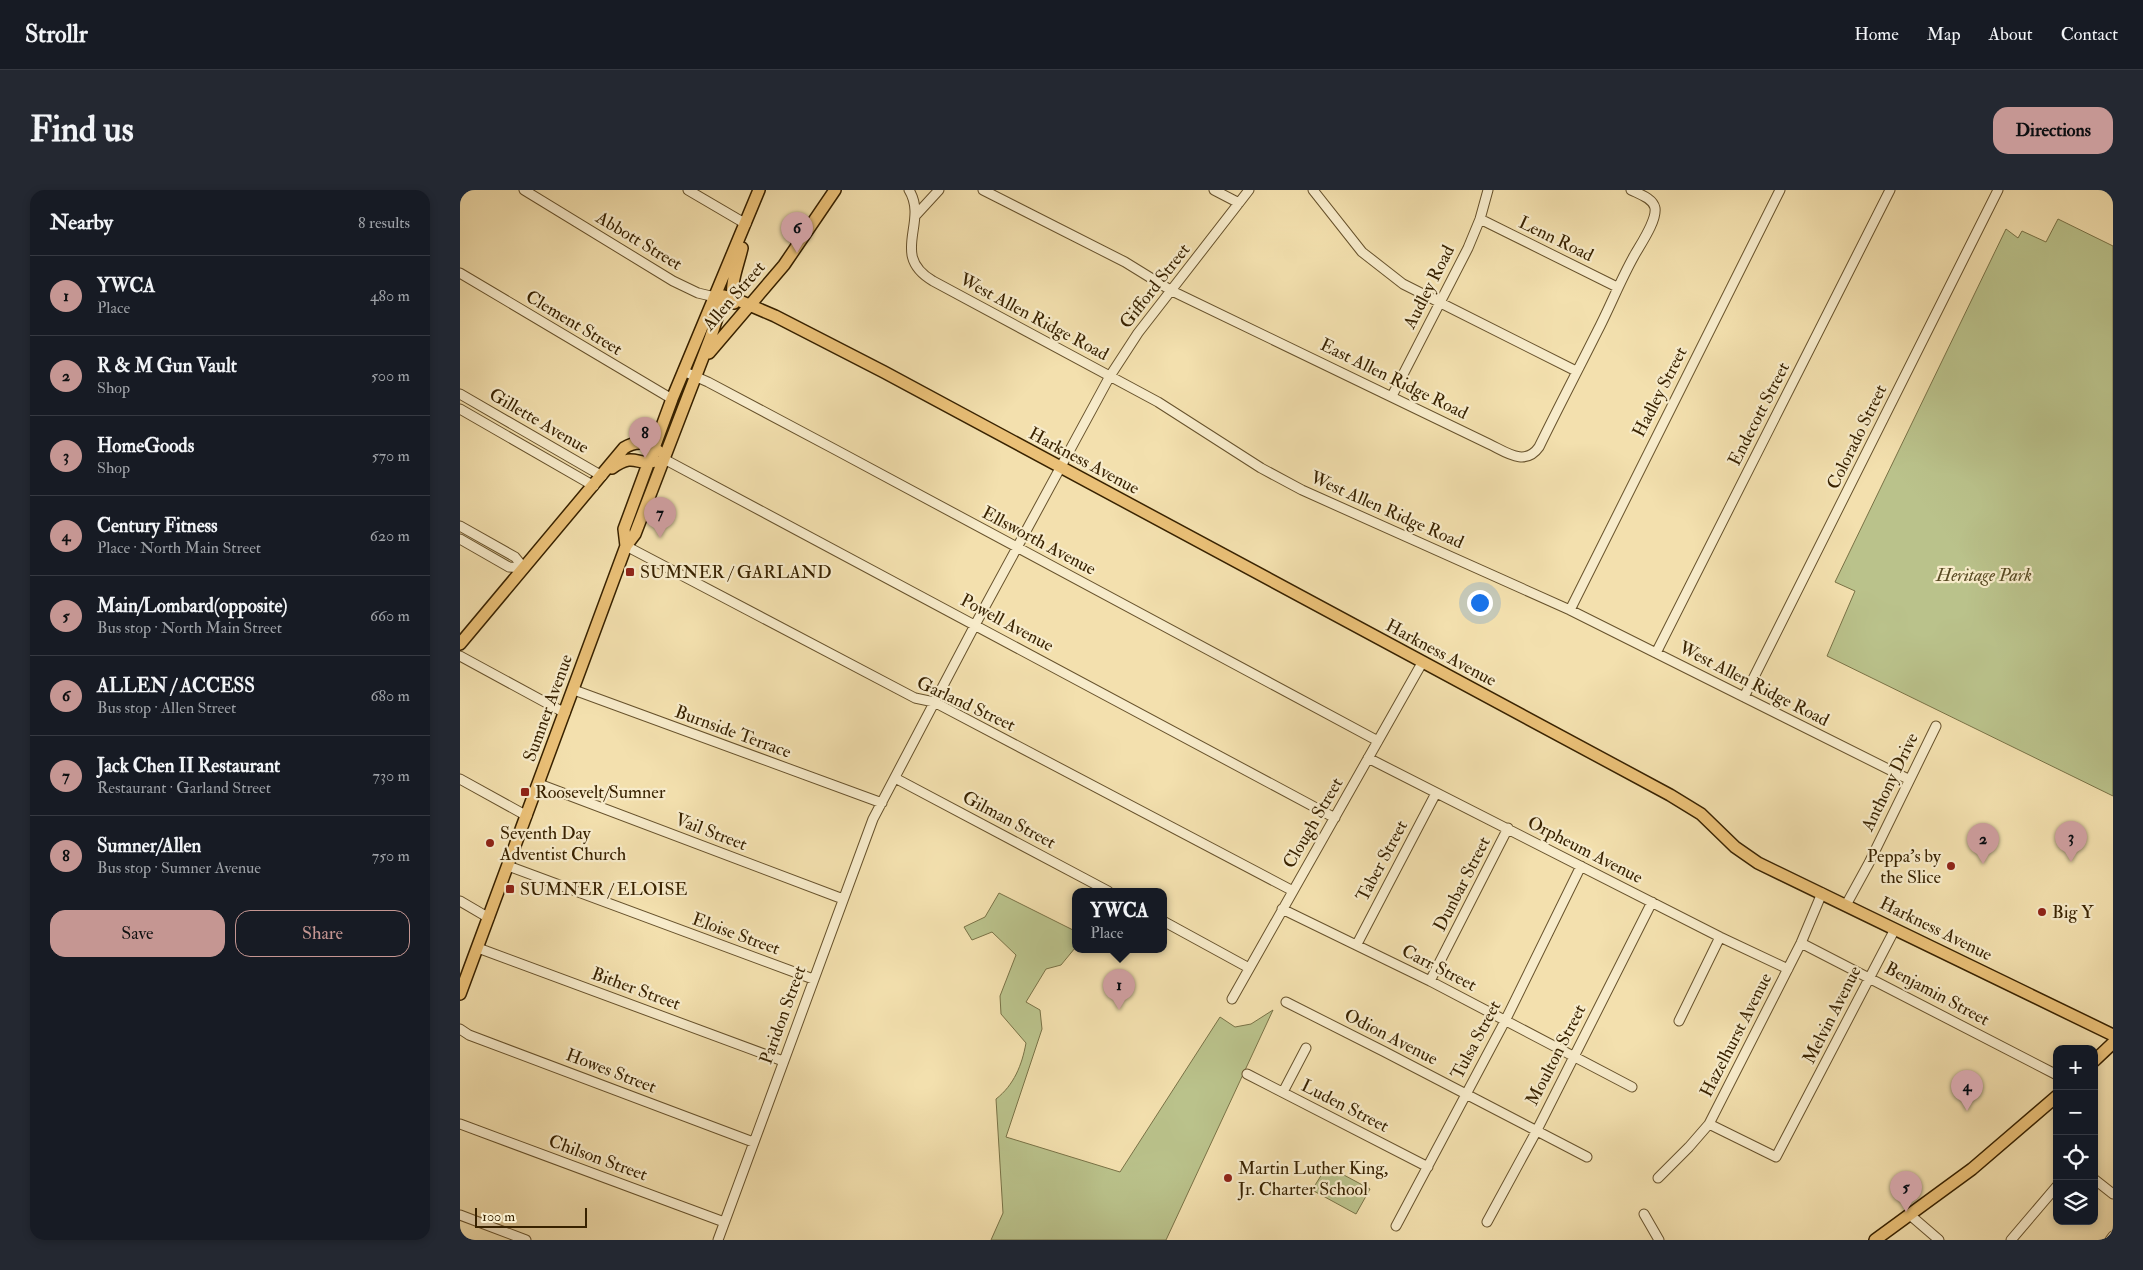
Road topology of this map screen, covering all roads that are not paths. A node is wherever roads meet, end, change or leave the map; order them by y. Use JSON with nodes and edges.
{"nodes":[{"id":1,"x":524,"y":190,"type":"edge"},
{"id":2,"x":688,"y":190,"type":"edge"},
{"id":3,"x":759,"y":190,"type":"edge"},
{"id":4,"x":835,"y":190,"type":"edge"},
{"id":5,"x":909,"y":190,"type":"edge"},
{"id":6,"x":939,"y":190,"type":"edge"},
{"id":7,"x":983,"y":190,"type":"edge"},
{"id":8,"x":1214,"y":190,"type":"edge"},
{"id":9,"x":1249,"y":190,"type":"edge"},
{"id":10,"x":1313,"y":190,"type":"edge"},
{"id":11,"x":1488,"y":190,"type":"edge"},
{"id":12,"x":1631,"y":190,"type":"edge"},
{"id":13,"x":1780,"y":190,"type":"edge"},
{"id":14,"x":1890,"y":190,"type":"edge"},
{"id":15,"x":1998,"y":190,"type":"edge"},
{"id":16,"x":1240,"y":203,"type":"junction"},
{"id":17,"x":916,"y":215,"type":"junction"},
{"id":18,"x":1480,"y":219,"type":"junction"},
{"id":19,"x":746,"y":224,"type":"junction"},
{"id":20,"x":460,"y":273,"type":"edge"},
{"id":21,"x":1617,"y":287,"type":"junction"},
{"id":22,"x":1172,"y":290,"type":"junction"},
{"id":23,"x":715,"y":297,"type":"junction"},
{"id":24,"x":734,"y":302,"type":"junction"},
{"id":25,"x":1439,"y":302,"type":"junction"},
{"id":26,"x":748,"y":306,"type":"junction"},
{"id":27,"x":1576,"y":371,"type":"junction"},
{"id":28,"x":683,"y":372,"type":"junction"},
{"id":29,"x":695,"y":376,"type":"junction"},
{"id":30,"x":1110,"y":376,"type":"junction"},
{"id":31,"x":460,"y":394,"type":"edge"},
{"id":32,"x":1392,"y":396,"type":"junction"},
{"id":33,"x":672,"y":399,"type":"junction"},
{"id":34,"x":460,"y":409,"type":"edge"},
{"id":35,"x":654,"y":447,"type":"junction"},
{"id":36,"x":664,"y":458,"type":"junction"},
{"id":37,"x":648,"y":464,"type":"junction"},
{"id":38,"x":1060,"y":468,"type":"junction"},
{"id":39,"x":604,"y":475,"type":"junction"},
{"id":40,"x":594,"y":486,"type":"junction"},
{"id":41,"x":460,"y":526,"type":"edge"},
{"id":42,"x":460,"y":539,"type":"edge"},
{"id":43,"x":626,"y":546,"type":"junction"},
{"id":44,"x":1018,"y":548,"type":"junction"},
{"id":45,"x":524,"y":568,"type":"junction"},
{"id":46,"x":1570,"y":610,"type":"junction"},
{"id":47,"x":975,"y":625,"type":"junction"},
{"id":48,"x":460,"y":644,"type":"edge"},
{"id":49,"x":1656,"y":653,"type":"junction"},
{"id":50,"x":460,"y":656,"type":"edge"},
{"id":51,"x":1422,"y":663,"type":"junction"},
{"id":52,"x":574,"y":690,"type":"junction"},
{"id":53,"x":1744,"y":697,"type":"junction"},
{"id":54,"x":934,"y":702,"type":"junction"},
{"id":55,"x":566,"y":713,"type":"junction"},
{"id":56,"x":1936,"y":726,"type":"dead end"},
{"id":57,"x":1378,"y":741,"type":"junction"},
{"id":58,"x":1368,"y":758,"type":"junction"},
{"id":59,"x":895,"y":778,"type":"junction"},
{"id":60,"x":460,"y":779,"type":"edge"},
{"id":61,"x":1908,"y":780,"type":"junction"},
{"id":62,"x":539,"y":784,"type":"junction"},
{"id":63,"x":1436,"y":793,"type":"junction"},
{"id":64,"x":882,"y":803,"type":"junction"},
{"id":65,"x":527,"y":816,"type":"junction"},
{"id":66,"x":1335,"y":818,"type":"junction"},
{"id":67,"x":1508,"y":828,"type":"junction"},
{"id":68,"x":508,"y":866,"type":"junction"},
{"id":69,"x":1582,"y":866,"type":"junction"},
{"id":70,"x":1102,"y":888,"type":"edge"},
{"id":71,"x":1293,"y":891,"type":"junction"},
{"id":72,"x":1822,"y":893,"type":"junction"},
{"id":73,"x":843,"y":899,"type":"junction"},
{"id":74,"x":460,"y":901,"type":"edge"},
{"id":75,"x":1652,"y":902,"type":"junction"},
{"id":76,"x":1846,"y":905,"type":"junction"},
{"id":77,"x":1282,"y":909,"type":"junction"},
{"id":78,"x":489,"y":918,"type":"junction"},
{"id":79,"x":1167,"y":923,"type":"edge"},
{"id":80,"x":1895,"y":929,"type":"junction"},
{"id":81,"x":1720,"y":936,"type":"junction"},
{"id":82,"x":1801,"y":943,"type":"junction"},
{"id":83,"x":1357,"y":944,"type":"junction"},
{"id":84,"x":478,"y":948,"type":"junction"},
{"id":85,"x":1249,"y":968,"type":"junction"},
{"id":86,"x":1788,"y":969,"type":"junction"},
{"id":87,"x":1870,"y":978,"type":"junction"},
{"id":88,"x":813,"y":980,"type":"junction"},
{"id":89,"x":1430,"y":981,"type":"junction"},
{"id":90,"x":460,"y":994,"type":"edge"},
{"id":91,"x":1232,"y":999,"type":"dead end"},
{"id":92,"x":1286,"y":1002,"type":"dead end"},
{"id":93,"x":1504,"y":1021,"type":"junction"},
{"id":94,"x":1679,"y":1021,"type":"dead end"},
{"id":95,"x":460,"y":1029,"type":"edge"},
{"id":96,"x":2113,"y":1035,"type":"edge"},
{"id":97,"x":2113,"y":1043,"type":"edge"},
{"id":98,"x":1306,"y":1048,"type":"dead end"},
{"id":99,"x":1574,"y":1056,"type":"junction"},
{"id":100,"x":2098,"y":1057,"type":"edge"},
{"id":101,"x":782,"y":1061,"type":"junction"},
{"id":102,"x":2053,"y":1073,"type":"edge"},
{"id":103,"x":1247,"y":1074,"type":"dead end"},
{"id":104,"x":1632,"y":1087,"type":"dead end"},
{"id":105,"x":1283,"y":1092,"type":"junction"},
{"id":106,"x":1466,"y":1094,"type":"junction"},
{"id":107,"x":2053,"y":1099,"type":"edge"},
{"id":108,"x":460,"y":1124,"type":"edge"},
{"id":109,"x":1709,"y":1124,"type":"junction"},
{"id":110,"x":1537,"y":1130,"type":"junction"},
{"id":111,"x":753,"y":1142,"type":"junction"},
{"id":112,"x":1587,"y":1157,"type":"dead end"},
{"id":113,"x":1428,"y":1167,"type":"junction"},
{"id":114,"x":1658,"y":1178,"type":"dead end"},
{"id":115,"x":2095,"y":1180,"type":"edge"},
{"id":116,"x":2053,"y":1191,"type":"edge"},
{"id":117,"x":2113,"y":1194,"type":"edge"},
{"id":118,"x":1644,"y":1214,"type":"dead end"},
{"id":119,"x":460,"y":1215,"type":"edge"},
{"id":120,"x":1910,"y":1215,"type":"junction"},
{"id":121,"x":724,"y":1222,"type":"junction"},
{"id":122,"x":1487,"y":1222,"type":"dead end"},
{"id":123,"x":1396,"y":1226,"type":"dead end"},
{"id":124,"x":2113,"y":1236,"type":"edge"},
{"id":125,"x":526,"y":1240,"type":"edge"},
{"id":126,"x":718,"y":1240,"type":"edge"},
{"id":127,"x":1659,"y":1240,"type":"edge"},
{"id":128,"x":1875,"y":1240,"type":"edge"},
{"id":129,"x":1939,"y":1240,"type":"edge"},
{"id":130,"x":2011,"y":1240,"type":"edge"},
{"id":131,"x":2110,"y":1240,"type":"edge"}],
"edges":[{"from":1,"to":23,"type":"street","name":"Abbott Street"},
{"from":2,"to":19,"type":"street"},
{"from":3,"to":19,"type":"main road","name":"Sumner Avenue"},
{"from":4,"to":26,"type":"main road","name":"Allen Street"},
{"from":5,"to":17,"type":"street","name":"West Allen Ridge Road"},
{"from":6,"to":17,"type":"street"},
{"from":7,"to":22,"type":"street","name":"East Allen Ridge Road"},
{"from":8,"to":16,"type":"street"},
{"from":9,"to":16,"type":"street","name":"Gifford Street"},
{"from":10,"to":25,"type":"street"},
{"from":11,"to":18,"type":"street","name":"Audley Road"},
{"from":12,"to":21,"type":"street","name":"East Allen Ridge Road"},
{"from":13,"to":46,"type":"street","name":"Hadley Street"},
{"from":14,"to":49,"type":"street","name":"Endecott Street"},
{"from":15,"to":53,"type":"street","name":"Colorado Street"},
{"from":16,"to":22,"type":"street","name":"Gifford Street"},
{"from":17,"to":30,"type":"street","name":"West Allen Ridge Road"},
{"from":18,"to":21,"type":"street","name":"Lenn Road"},
{"from":18,"to":25,"type":"street","name":"Audley Road"},
{"from":19,"to":23,"type":"main road","name":"Sumner Avenue"},
{"from":19,"to":24,"type":"main road","name":"Sumner Avenue"},
{"from":20,"to":33,"type":"street","name":"Clement Street"},
{"from":21,"to":27,"type":"street","name":"East Allen Ridge Road"},
{"from":22,"to":30,"type":"street","name":"Gifford Street"},
{"from":22,"to":32,"type":"street","name":"East Allen Ridge Road"},
{"from":23,"to":24,"type":"main road"},
{"from":23,"to":28,"type":"main road","name":"Sumner Avenue"},
{"from":23,"to":29,"type":"main road","name":"Sumner Avenue"},
{"from":24,"to":26,"type":"main road","name":"Harkness Avenue"},
{"from":25,"to":27,"type":"street"},
{"from":25,"to":32,"type":"street","name":"Audley Road"},
{"from":26,"to":29,"type":"main road","name":"Allen Street"},
{"from":26,"to":38,"type":"main road","name":"Harkness Avenue"},
{"from":27,"to":32,"type":"street","name":"East Allen Ridge Road"},
{"from":28,"to":29,"type":"street","name":"Ellsworth Avenue"},
{"from":28,"to":33,"type":"main road","name":"Sumner Avenue"},
{"from":29,"to":36,"type":"main road","name":"Sumner Avenue"},
{"from":29,"to":44,"type":"street","name":"Ellsworth Avenue"},
{"from":30,"to":38,"type":"street","name":"Gifford Street"},
{"from":30,"to":46,"type":"street","name":"West Allen Ridge Road"},
{"from":31,"to":39,"type":"street","name":"Gillette Avenue"},
{"from":33,"to":35,"type":"main road","name":"Sumner Avenue"},
{"from":34,"to":40,"type":"street","name":"Gillette Avenue"},
{"from":35,"to":36,"type":"main road"},
{"from":35,"to":37,"type":"main road","name":"Sumner Avenue"},
{"from":35,"to":39,"type":"main road"},
{"from":36,"to":37,"type":"main road"},
{"from":36,"to":43,"type":"main road","name":"Sumner Avenue"},
{"from":36,"to":47,"type":"street","name":"Powell Avenue"},
{"from":37,"to":39,"type":"main road"},
{"from":37,"to":43,"type":"main road","name":"Sumner Avenue"},
{"from":38,"to":44,"type":"street","name":"Gifford Street"},
{"from":38,"to":51,"type":"main road","name":"Harkness Avenue"},
{"from":39,"to":40,"type":"main road"},
{"from":40,"to":45,"type":"main road"},
{"from":41,"to":45,"type":"street"},
{"from":42,"to":45,"type":"street"},
{"from":43,"to":52,"type":"main road","name":"Sumner Avenue"},
{"from":43,"to":54,"type":"street","name":"Garland Street"},
{"from":44,"to":47,"type":"street","name":"Gifford Street"},
{"from":44,"to":57,"type":"street","name":"Ellsworth Avenue"},
{"from":45,"to":48,"type":"main road"},
{"from":46,"to":49,"type":"street","name":"West Allen Ridge Road"},
{"from":47,"to":54,"type":"street","name":"Gifford Street"},
{"from":47,"to":66,"type":"street","name":"Powell Avenue"},
{"from":49,"to":53,"type":"street","name":"West Allen Ridge Road"},
{"from":50,"to":55,"type":"street"},
{"from":51,"to":57,"type":"street","name":"Clough Street"},
{"from":51,"to":72,"type":"main road","name":"Harkness Avenue"},
{"from":52,"to":55,"type":"main road","name":"Sumner Avenue"},
{"from":52,"to":64,"type":"street","name":"Burnside Terrace"},
{"from":53,"to":61,"type":"street","name":"West Allen Ridge Road"},
{"from":54,"to":59,"type":"street","name":"Gifford Street"},
{"from":54,"to":71,"type":"street","name":"Garland Street"},
{"from":55,"to":62,"type":"main road","name":"Sumner Avenue"},
{"from":56,"to":61,"type":"street","name":"Anthony Drive"},
{"from":57,"to":58,"type":"street","name":"Clough Street"},
{"from":58,"to":63,"type":"street","name":"Orpheum Avenue"},
{"from":58,"to":66,"type":"street","name":"Clough Street"},
{"from":59,"to":64,"type":"street","name":"Gifford Street"},
{"from":59,"to":70,"type":"street","name":"Gilman Street"},
{"from":60,"to":65,"type":"street"},
{"from":61,"to":76,"type":"street","name":"Anthony Drive"},
{"from":62,"to":65,"type":"main road","name":"Sumner Avenue"},
{"from":62,"to":73,"type":"street","name":"Vail Street"},
{"from":63,"to":67,"type":"street","name":"Orpheum Avenue"},
{"from":63,"to":83,"type":"street","name":"Taber Street"},
{"from":64,"to":73,"type":"street","name":"Paridon Street"},
{"from":65,"to":68,"type":"main road","name":"Sumner Avenue"},
{"from":66,"to":71,"type":"street","name":"Clough Street"},
{"from":67,"to":69,"type":"street","name":"Orpheum Avenue"},
{"from":67,"to":89,"type":"street","name":"Dunbar Street"},
{"from":68,"to":78,"type":"main road","name":"Sumner Avenue"},
{"from":68,"to":88,"type":"street","name":"Eloise Street"},
{"from":69,"to":75,"type":"street","name":"Orpheum Avenue"},
{"from":69,"to":93,"type":"street","name":"Tulsa Street"},
{"from":71,"to":77,"type":"street","name":"Clough Street"},
{"from":72,"to":76,"type":"main road","name":"Harkness Avenue"},
{"from":72,"to":82,"type":"street","name":"Hazelhurst Avenue"},
{"from":73,"to":88,"type":"street","name":"Paridon Street"},
{"from":74,"to":78,"type":"street"},
{"from":75,"to":81,"type":"street","name":"Orpheum Avenue"},
{"from":75,"to":99,"type":"street","name":"Moulton Street"},
{"from":76,"to":80,"type":"main road","name":"Harkness Avenue"},
{"from":77,"to":83,"type":"street","name":"Carr Street"},
{"from":77,"to":85,"type":"street","name":"Clough Street"},
{"from":78,"to":84,"type":"main road","name":"Sumner Avenue"},
{"from":79,"to":85,"type":"street"},
{"from":80,"to":87,"type":"street","name":"Melvin Avenue"},
{"from":80,"to":96,"type":"main road","name":"Harkness Avenue"},
{"from":81,"to":86,"type":"street","name":"Orpheum Avenue"},
{"from":81,"to":94,"type":"street"},
{"from":82,"to":86,"type":"street","name":"Hazelhurst Avenue"},
{"from":82,"to":87,"type":"street","name":"Benjamin Street"},
{"from":83,"to":89,"type":"street","name":"Carr Street"},
{"from":84,"to":90,"type":"main road","name":"Sumner Avenue"},
{"from":84,"to":101,"type":"street","name":"Bither Street"},
{"from":85,"to":91,"type":"street","name":"Clough Street"},
{"from":86,"to":109,"type":"street","name":"Hazelhurst Avenue"},
{"from":87,"to":102,"type":"street","name":"Benjamin Street"},
{"from":87,"to":109,"type":"street","name":"Melvin Avenue"},
{"from":88,"to":101,"type":"street","name":"Paridon Street"},
{"from":89,"to":93,"type":"street","name":"Carr Street"},
{"from":92,"to":106,"type":"street","name":"Odion Avenue"},
{"from":93,"to":99,"type":"street","name":"Carr Street"},
{"from":93,"to":106,"type":"street","name":"Tulsa Street"},
{"from":95,"to":111,"type":"street","name":"Howes Street"},
{"from":97,"to":100,"type":"main road"},
{"from":98,"to":105,"type":"street"},
{"from":99,"to":104,"type":"street","name":"Carr Street"},
{"from":99,"to":110,"type":"street","name":"Moulton Street"},
{"from":101,"to":111,"type":"street","name":"Paridon Street"},
{"from":103,"to":105,"type":"street","name":"Luden Street"},
{"from":105,"to":113,"type":"street","name":"Luden Street"},
{"from":106,"to":110,"type":"street","name":"Odion Avenue"},
{"from":106,"to":113,"type":"street","name":"Tulsa Street"},
{"from":107,"to":120,"type":"main road"},
{"from":108,"to":121,"type":"street","name":"Chilson Street"},
{"from":109,"to":114,"type":"street","name":"Hazelhurst Avenue"},
{"from":110,"to":112,"type":"street","name":"Odion Avenue"},
{"from":110,"to":122,"type":"street","name":"Moulton Street"},
{"from":111,"to":121,"type":"street","name":"Paridon Street"},
{"from":113,"to":123,"type":"street","name":"Tulsa Street"},
{"from":115,"to":117,"type":"street"},
{"from":116,"to":130,"type":"street"},
{"from":118,"to":127,"type":"street"},
{"from":119,"to":125,"type":"street"},
{"from":120,"to":128,"type":"main road"},
{"from":120,"to":129,"type":"street"},
{"from":121,"to":126,"type":"street","name":"Paridon Street"},
{"from":124,"to":131,"type":"street"}]}
